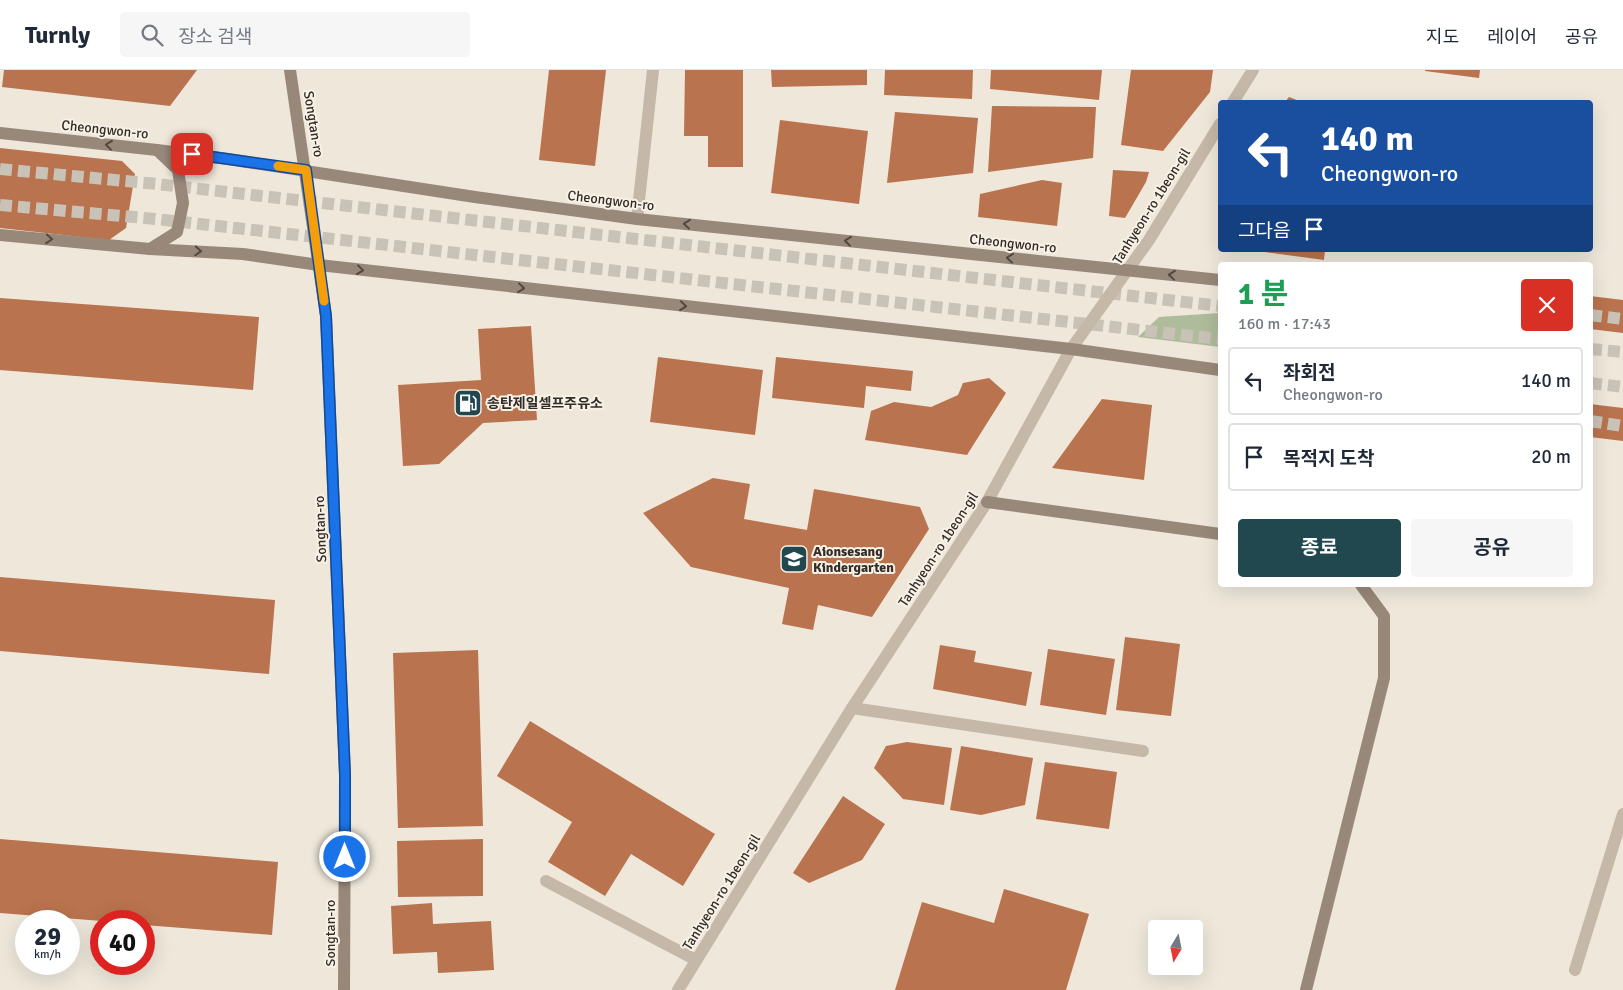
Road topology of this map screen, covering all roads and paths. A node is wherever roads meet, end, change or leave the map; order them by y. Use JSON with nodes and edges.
{"nodes":[{"id":1,"x":290,"y":70,"type":"edge"},
{"id":2,"x":653,"y":70,"type":"edge"},
{"id":3,"x":1253,"y":70,"type":"edge"},
{"id":4,"x":1234,"y":100,"type":"edge"},
{"id":5,"x":1218,"y":127,"type":"edge"},
{"id":6,"x":0,"y":134,"type":"edge"},
{"id":7,"x":157,"y":150,"type":"junction"},
{"id":8,"x":306,"y":170,"type":"junction"},
{"id":9,"x":637,"y":219,"type":"junction"},
{"id":10,"x":0,"y":235,"type":"edge"},
{"id":11,"x":150,"y":249,"type":"junction"},
{"id":12,"x":320,"y":265,"type":"junction"},
{"id":13,"x":1128,"y":270,"type":"junction"},
{"id":14,"x":1218,"y":280,"type":"edge"},
{"id":15,"x":1072,"y":349,"type":"junction"},
{"id":16,"x":1218,"y":370,"type":"edge"},
{"id":17,"x":987,"y":502,"type":"junction"},
{"id":18,"x":1218,"y":534,"type":"edge"},
{"id":19,"x":1362,"y":587,"type":"edge"},
{"id":20,"x":852,"y":708,"type":"junction"},
{"id":21,"x":1143,"y":751,"type":"dead end"},
{"id":22,"x":1623,"y":814,"type":"edge"},
{"id":23,"x":546,"y":881,"type":"dead end"},
{"id":24,"x":696,"y":960,"type":"junction"},
{"id":25,"x":1574,"y":970,"type":"dead end"},
{"id":26,"x":344,"y":990,"type":"edge"},
{"id":27,"x":678,"y":990,"type":"edge"},
{"id":28,"x":1306,"y":990,"type":"edge"}],
"edges":[{"from":1,"to":8,"type":"main road","name":"Songtan-ro"},
{"from":2,"to":9,"type":"street"},
{"from":3,"to":4,"type":"street"},
{"from":5,"to":13,"type":"street","name":"Tanhyeon-ro 1beon-gil"},
{"from":7,"to":6,"type":"main road","name":"Cheongwon-ro","one_way":true},
{"from":7,"to":8,"type":"main road","name":"Cheongwon-ro"},
{"from":7,"to":11,"type":"main road"},
{"from":8,"to":9,"type":"main road","name":"Cheongwon-ro"},
{"from":8,"to":12,"type":"main road","name":"Songtan-ro"},
{"from":13,"to":9,"type":"main road","name":"Cheongwon-ro","one_way":true},
{"from":10,"to":11,"type":"main road","one_way":true},
{"from":11,"to":12,"type":"main road","one_way":true},
{"from":12,"to":15,"type":"main road","one_way":true},
{"from":12,"to":26,"type":"main road","name":"Songtan-ro"},
{"from":14,"to":13,"type":"main road","name":"Cheongwon-ro","one_way":true},
{"from":13,"to":15,"type":"street","name":"Tanhyeon-ro 1beon-gil"},
{"from":15,"to":16,"type":"main road"},
{"from":15,"to":17,"type":"street","name":"Tanhyeon-ro 1beon-gil"},
{"from":17,"to":18,"type":"main road"},
{"from":17,"to":20,"type":"street","name":"Tanhyeon-ro 1beon-gil"},
{"from":19,"to":28,"type":"main road"},
{"from":20,"to":21,"type":"street"},
{"from":20,"to":24,"type":"street","name":"Tanhyeon-ro 1beon-gil"},
{"from":22,"to":25,"type":"street"},
{"from":23,"to":24,"type":"street"},
{"from":24,"to":27,"type":"street","name":"Tanhyeon-ro 1beon-gil"}]}
